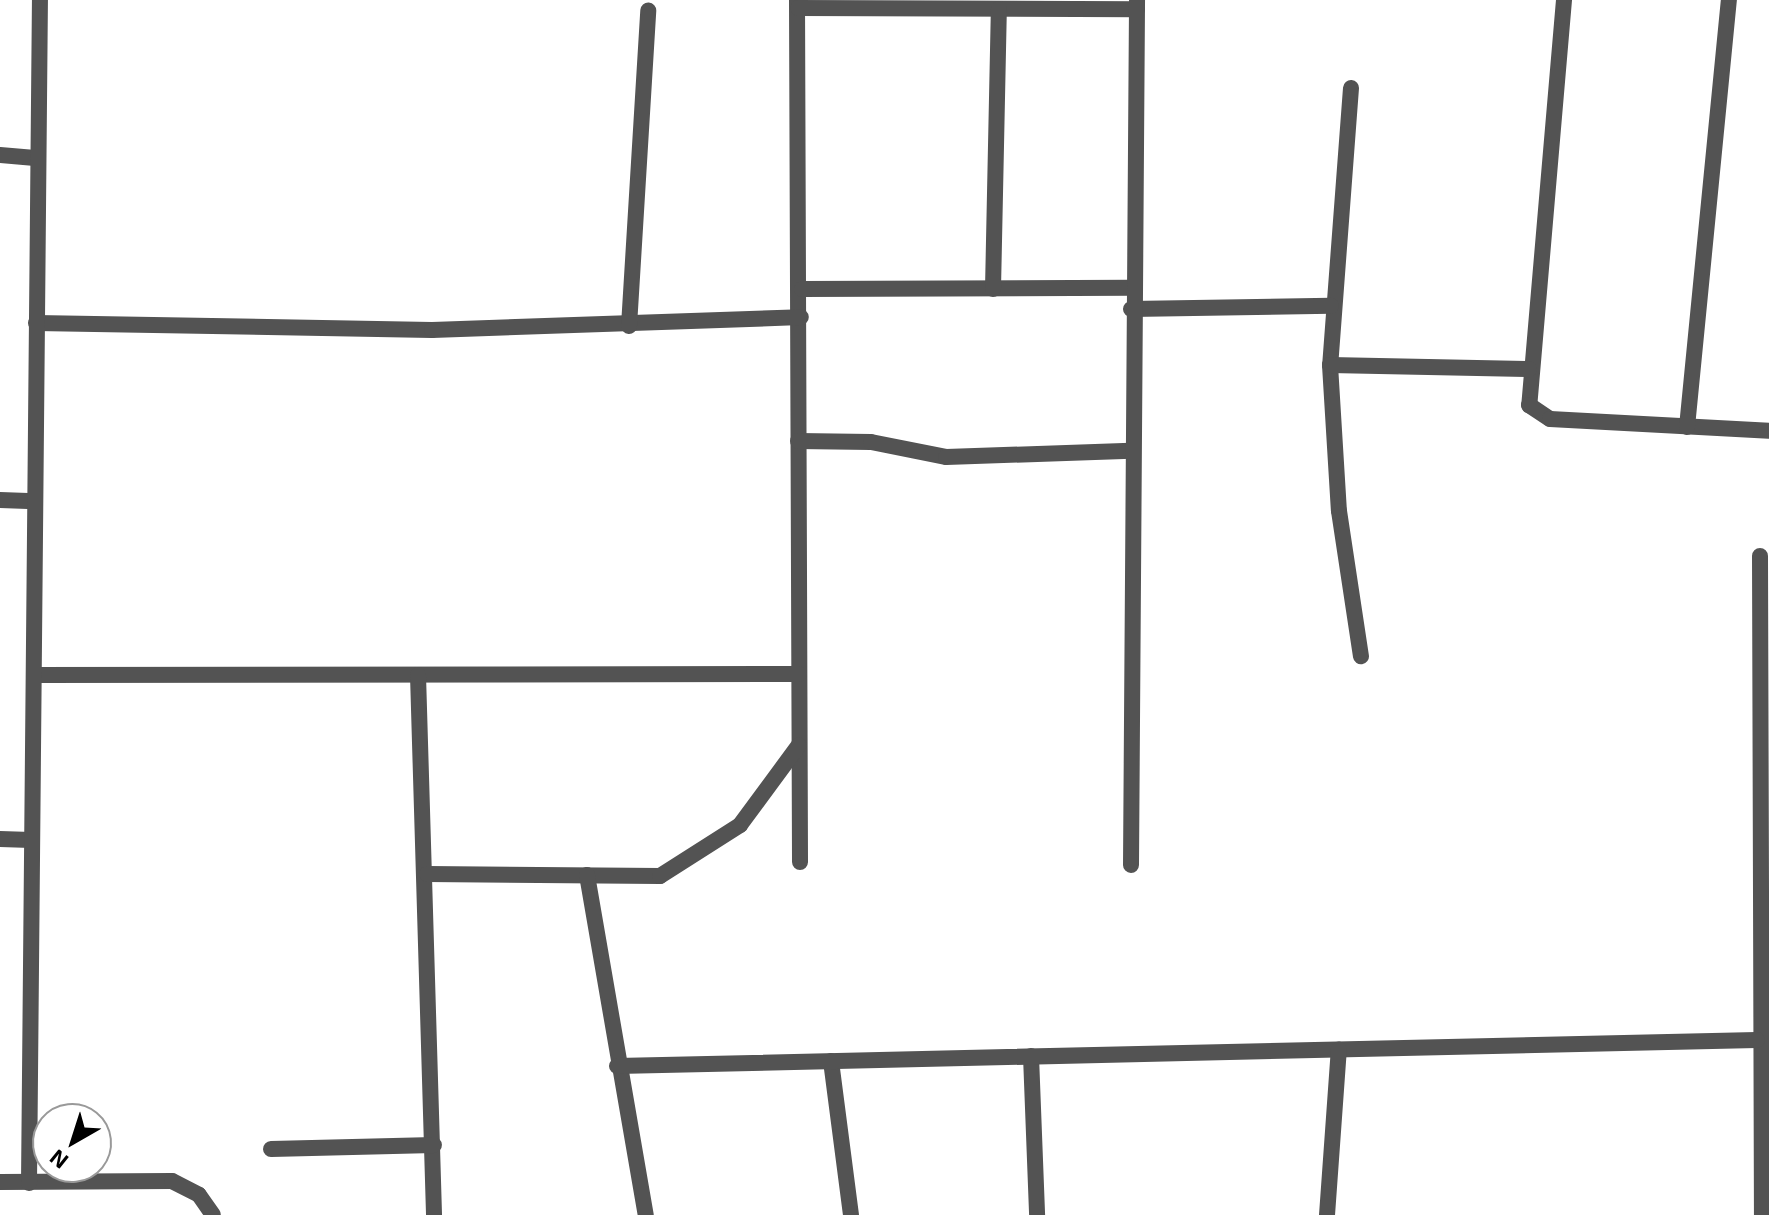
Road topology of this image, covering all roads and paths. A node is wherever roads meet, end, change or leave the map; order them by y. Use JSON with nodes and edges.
{"nodes":[{"id":1,"x":40,"y":0,"type":"edge"},
{"id":2,"x":1564,"y":0,"type":"edge"},
{"id":3,"x":1729,"y":0,"type":"edge"},
{"id":4,"x":797,"y":4,"type":"edge"},
{"id":5,"x":1137,"y":4,"type":"edge"},
{"id":6,"x":999,"y":9,"type":"junction"},
{"id":7,"x":648,"y":11,"type":"dead end"},
{"id":8,"x":1351,"y":88,"type":"dead end"},
{"id":9,"x":0,"y":155,"type":"edge"},
{"id":10,"x":38,"y":158,"type":"junction"},
{"id":11,"x":1131,"y":288,"type":"junction"},
{"id":12,"x":802,"y":289,"type":"junction"},
{"id":13,"x":993,"y":289,"type":"junction"},
{"id":14,"x":1331,"y":306,"type":"junction"},
{"id":15,"x":1131,"y":309,"type":"junction"},
{"id":16,"x":801,"y":317,"type":"junction"},
{"id":17,"x":36,"y":323,"type":"junction"},
{"id":18,"x":629,"y":326,"type":"junction"},
{"id":19,"x":1330,"y":365,"type":"junction"},
{"id":20,"x":1529,"y":369,"type":"junction"},
{"id":21,"x":1687,"y":427,"type":"junction"},
{"id":22,"x":1769,"y":431,"type":"edge"},
{"id":23,"x":798,"y":441,"type":"junction"},
{"id":24,"x":1131,"y":451,"type":"junction"},
{"id":25,"x":0,"y":500,"type":"edge"},
{"id":26,"x":35,"y":501,"type":"junction"},
{"id":27,"x":1760,"y":556,"type":"dead end"},
{"id":28,"x":1361,"y":656,"type":"dead end"},
{"id":29,"x":799,"y":674,"type":"junction"},
{"id":30,"x":34,"y":675,"type":"junction"},
{"id":31,"x":418,"y":675,"type":"junction"},
{"id":32,"x":799,"y":745,"type":"junction"},
{"id":33,"x":0,"y":839,"type":"edge"},
{"id":34,"x":31,"y":840,"type":"junction"},
{"id":35,"x":800,"y":862,"type":"dead end"},
{"id":36,"x":1131,"y":865,"type":"dead end"},
{"id":37,"x":427,"y":874,"type":"junction"},
{"id":38,"x":587,"y":875,"type":"junction"},
{"id":39,"x":1757,"y":1040,"type":"junction"},
{"id":40,"x":1339,"y":1049,"type":"junction"},
{"id":41,"x":1031,"y":1056,"type":"junction"},
{"id":42,"x":831,"y":1061,"type":"junction"},
{"id":43,"x":617,"y":1066,"type":"junction"},
{"id":44,"x":434,"y":1145,"type":"junction"},
{"id":45,"x":271,"y":1149,"type":"dead end"},
{"id":46,"x":0,"y":1182,"type":"edge"},
{"id":47,"x":29,"y":1183,"type":"junction"},
{"id":48,"x":213,"y":1215,"type":"edge"},
{"id":49,"x":434,"y":1215,"type":"edge"},
{"id":50,"x":646,"y":1215,"type":"edge"},
{"id":51,"x":851,"y":1215,"type":"edge"},
{"id":52,"x":1037,"y":1215,"type":"edge"},
{"id":53,"x":1327,"y":1215,"type":"edge"},
{"id":54,"x":1762,"y":1215,"type":"edge"}],
"edges":[{"from":1,"to":10,"type":"street"},
{"from":2,"to":20,"type":"street"},
{"from":3,"to":21,"type":"street"},
{"from":4,"to":6,"type":"street"},
{"from":4,"to":12,"type":"street"},
{"from":5,"to":6,"type":"street"},
{"from":5,"to":11,"type":"street"},
{"from":6,"to":13,"type":"street"},
{"from":7,"to":18,"type":"street"},
{"from":8,"to":14,"type":"street"},
{"from":9,"to":10,"type":"street"},
{"from":10,"to":17,"type":"street"},
{"from":11,"to":13,"type":"street"},
{"from":11,"to":15,"type":"street"},
{"from":12,"to":13,"type":"street"},
{"from":12,"to":16,"type":"street"},
{"from":14,"to":15,"type":"street"},
{"from":14,"to":19,"type":"street"},
{"from":15,"to":24,"type":"street"},
{"from":16,"to":18,"type":"street"},
{"from":16,"to":23,"type":"street"},
{"from":17,"to":18,"type":"street"},
{"from":17,"to":26,"type":"street"},
{"from":19,"to":20,"type":"street"},
{"from":19,"to":28,"type":"street"},
{"from":20,"to":21,"type":"street"},
{"from":21,"to":22,"type":"street"},
{"from":23,"to":24,"type":"street"},
{"from":23,"to":29,"type":"street"},
{"from":24,"to":36,"type":"street"},
{"from":25,"to":26,"type":"street"},
{"from":26,"to":30,"type":"street"},
{"from":27,"to":39,"type":"street"},
{"from":29,"to":31,"type":"street"},
{"from":29,"to":32,"type":"street"},
{"from":30,"to":31,"type":"street"},
{"from":30,"to":34,"type":"street"},
{"from":31,"to":37,"type":"street"},
{"from":32,"to":35,"type":"street"},
{"from":32,"to":38,"type":"street"},
{"from":33,"to":34,"type":"street"},
{"from":34,"to":47,"type":"street"},
{"from":37,"to":38,"type":"street"},
{"from":37,"to":44,"type":"street"},
{"from":38,"to":43,"type":"street"},
{"from":39,"to":40,"type":"street"},
{"from":39,"to":54,"type":"street"},
{"from":40,"to":41,"type":"street"},
{"from":40,"to":53,"type":"street"},
{"from":41,"to":42,"type":"street"},
{"from":41,"to":52,"type":"street"},
{"from":42,"to":43,"type":"street"},
{"from":42,"to":51,"type":"street"},
{"from":43,"to":50,"type":"street"},
{"from":44,"to":45,"type":"street"},
{"from":44,"to":49,"type":"street"},
{"from":46,"to":47,"type":"street"},
{"from":47,"to":48,"type":"street"}]}
